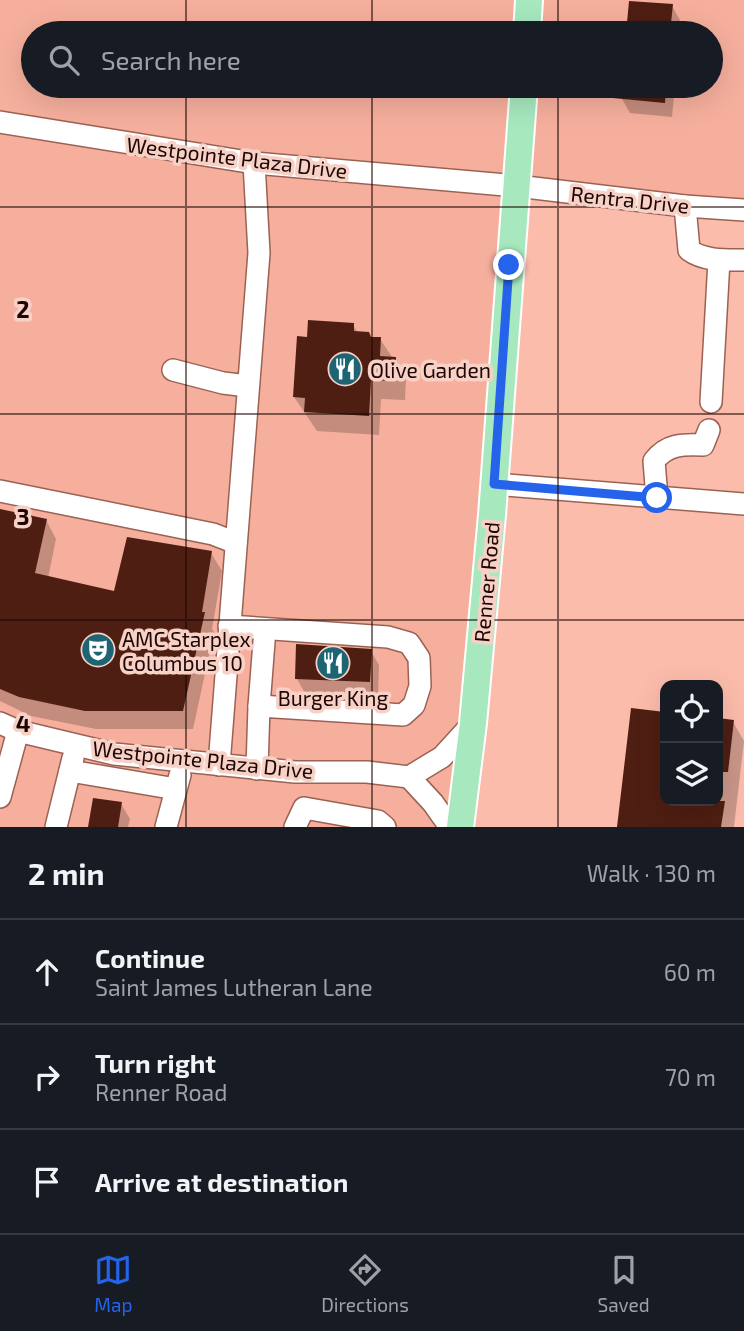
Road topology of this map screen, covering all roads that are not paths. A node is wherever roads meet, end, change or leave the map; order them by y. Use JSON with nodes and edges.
{"nodes":[{"id":1,"x":529,"y":0,"type":"edge"},
{"id":2,"x":528,"y":21,"type":"edge"},
{"id":3,"x":523,"y":98,"type":"edge"},
{"id":4,"x":0,"y":122,"type":"edge"},
{"id":5,"x":254,"y":163,"type":"junction"},
{"id":6,"x":517,"y":186,"type":"junction"},
{"id":7,"x":685,"y":205,"type":"junction"},
{"id":8,"x":744,"y":210,"type":"edge"},
{"id":9,"x":719,"y":260,"type":"junction"},
{"id":10,"x":744,"y":260,"type":"edge"},
{"id":11,"x":173,"y":370,"type":"dead end"},
{"id":12,"x":248,"y":386,"type":"junction"},
{"id":13,"x":711,"y":402,"type":"dead end"},
{"id":14,"x":709,"y":430,"type":"dead end"},
{"id":15,"x":494,"y":484,"type":"junction"},
{"id":16,"x":0,"y":491,"type":"edge"},
{"id":17,"x":657,"y":498,"type":"junction"},
{"id":18,"x":744,"y":504,"type":"edge"},
{"id":19,"x":236,"y":543,"type":"junction"},
{"id":20,"x":229,"y":626,"type":"junction"},
{"id":21,"x":265,"y":629,"type":"junction"},
{"id":22,"x":259,"y":706,"type":"junction"},
{"id":23,"x":473,"y":723,"type":"junction"},
{"id":24,"x":9,"y":727,"type":"edge"},
{"id":25,"x":77,"y":745,"type":"junction"},
{"id":26,"x":184,"y":761,"type":"junction"},
{"id":27,"x":219,"y":765,"type":"junction"},
{"id":28,"x":4,"y":766,"type":"edge"},
{"id":29,"x":257,"y":769,"type":"junction"},
{"id":30,"x":70,"y":771,"type":"junction"},
{"id":31,"x":409,"y":777,"type":"junction"},
{"id":32,"x":176,"y":789,"type":"junction"},
{"id":33,"x":0,"y":797,"type":"edge"},
{"id":34,"x":56,"y":827,"type":"edge"},
{"id":35,"x":166,"y":827,"type":"edge"},
{"id":36,"x":295,"y":827,"type":"edge"},
{"id":37,"x":385,"y":827,"type":"edge"},
{"id":38,"x":450,"y":827,"type":"edge"},
{"id":39,"x":460,"y":827,"type":"edge"}],
"edges":[{"from":1,"to":2,"type":"main road"},
{"from":3,"to":6,"type":"main road","name":"Renner Road"},
{"from":4,"to":5,"type":"street","name":"Westpointe Plaza Drive"},
{"from":5,"to":6,"type":"street","name":"Westpointe Plaza Drive"},
{"from":5,"to":12,"type":"street"},
{"from":6,"to":7,"type":"street","name":"Rentra Drive"},
{"from":6,"to":15,"type":"main road","name":"Renner Road"},
{"from":7,"to":8,"type":"street","name":"Rentra Drive"},
{"from":7,"to":9,"type":"street"},
{"from":9,"to":10,"type":"street"},
{"from":9,"to":13,"type":"street"},
{"from":11,"to":12,"type":"street"},
{"from":12,"to":19,"type":"street"},
{"from":14,"to":17,"type":"street"},
{"from":15,"to":17,"type":"street"},
{"from":15,"to":23,"type":"main road","name":"Renner Road"},
{"from":16,"to":19,"type":"street"},
{"from":17,"to":18,"type":"street"},
{"from":19,"to":20,"type":"street"},
{"from":20,"to":21,"type":"street"},
{"from":20,"to":27,"type":"street"},
{"from":21,"to":22,"type":"street"},
{"from":21,"to":22,"type":"street"},
{"from":22,"to":29,"type":"street"},
{"from":23,"to":31,"type":"street"},
{"from":23,"to":39,"type":"main road","name":"Renner Road"},
{"from":24,"to":25,"type":"street","name":"Westpointe Plaza Drive"},
{"from":24,"to":28,"type":"street"},
{"from":25,"to":26,"type":"street","name":"Westpointe Plaza Drive"},
{"from":25,"to":30,"type":"street"},
{"from":26,"to":27,"type":"street","name":"Westpointe Plaza Drive"},
{"from":26,"to":32,"type":"street"},
{"from":27,"to":29,"type":"street","name":"Westpointe Plaza Drive"},
{"from":28,"to":33,"type":"street"},
{"from":29,"to":31,"type":"street","name":"Westpointe Plaza Drive"},
{"from":30,"to":32,"type":"street"},
{"from":30,"to":34,"type":"street"},
{"from":31,"to":38,"type":"street"},
{"from":32,"to":35,"type":"street"},
{"from":36,"to":37,"type":"street"}]}
